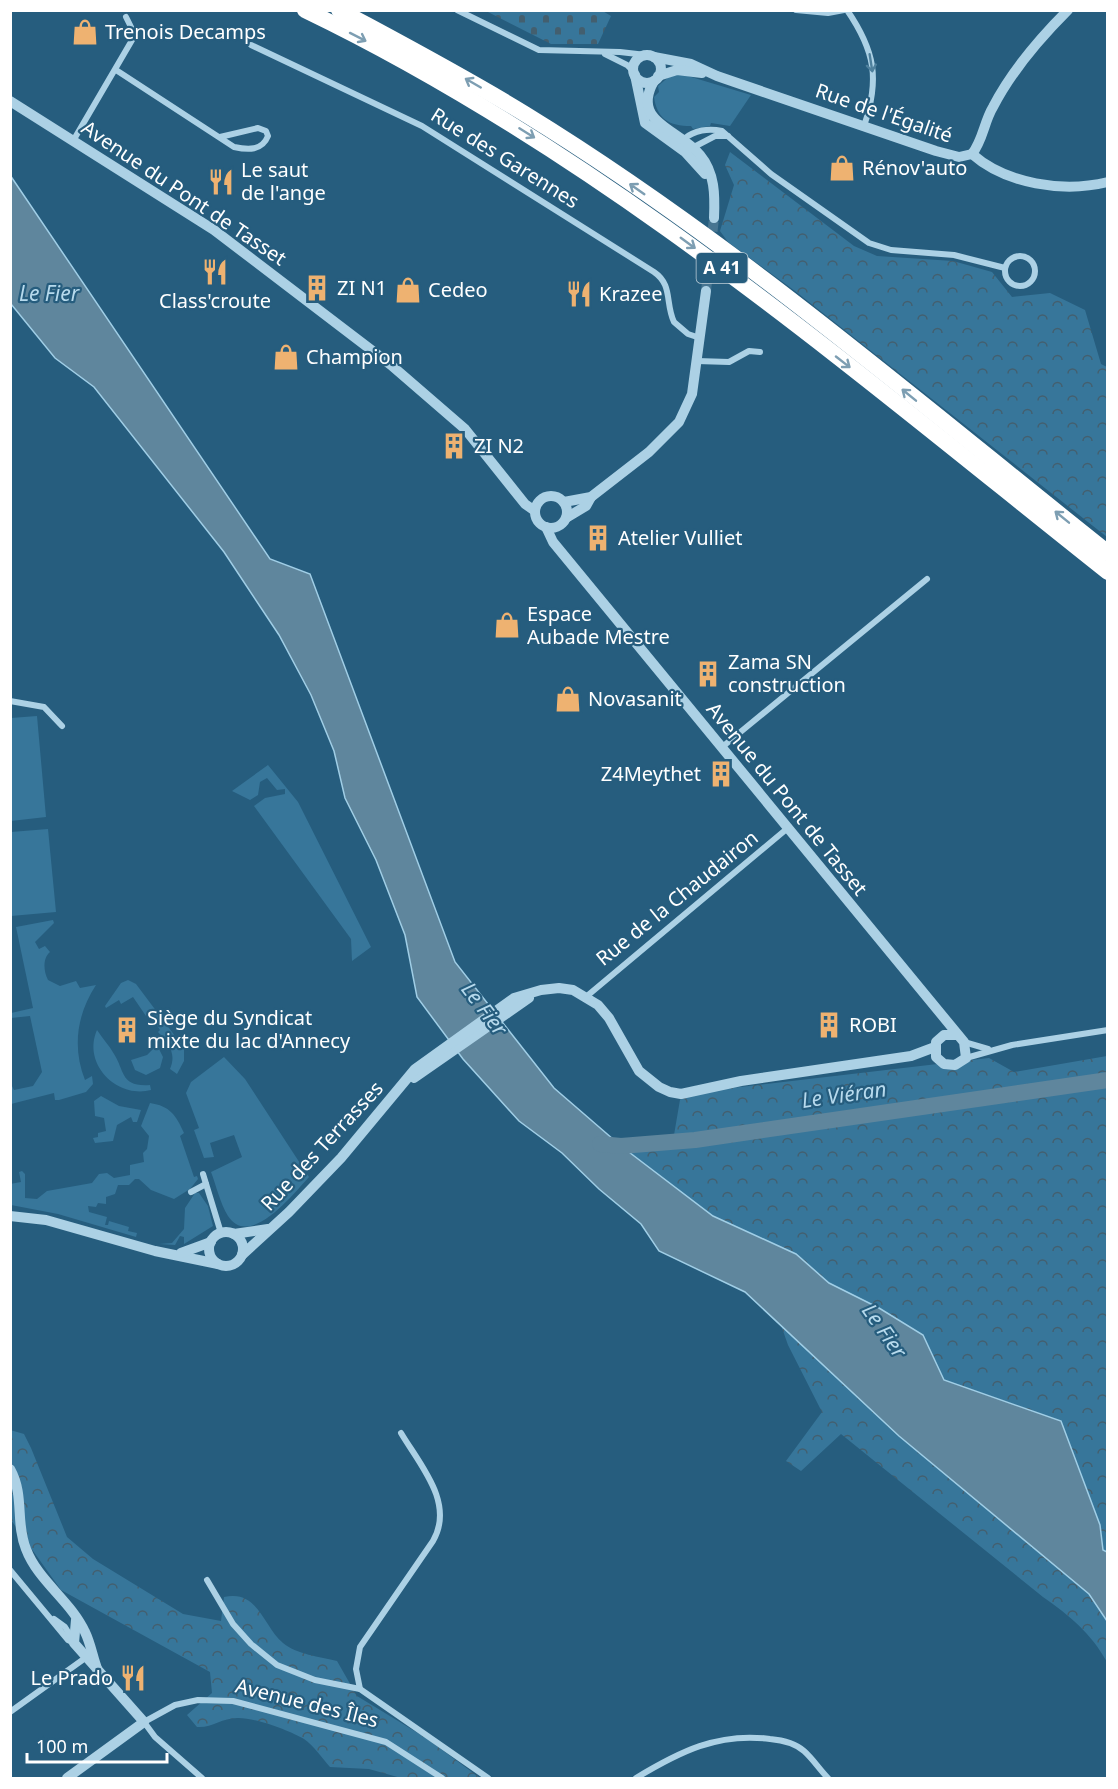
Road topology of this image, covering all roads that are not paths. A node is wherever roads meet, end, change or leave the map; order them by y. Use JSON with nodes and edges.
{"nodes":[{"id":1,"x":305,"y":10,"type":"edge"},
{"id":2,"x":339,"y":10,"type":"edge"},
{"id":3,"x":457,"y":10,"type":"edge"},
{"id":4,"x":795,"y":10,"type":"edge"},
{"id":5,"x":845,"y":10,"type":"edge"},
{"id":6,"x":1068,"y":10,"type":"edge"},
{"id":7,"x":126,"y":16,"type":"dead end"},
{"id":8,"x":251,"y":45,"type":"dead end"},
{"id":9,"x":602,"y":52,"type":"junction"},
{"id":10,"x":650,"y":56,"type":"junction"},
{"id":11,"x":116,"y":70,"type":"junction"},
{"id":12,"x":634,"y":73,"type":"junction"},
{"id":13,"x":717,"y":76,"type":"junction"},
{"id":14,"x":656,"y":78,"type":"junction"},
{"id":15,"x":10,"y":101,"type":"edge"},
{"id":16,"x":864,"y":126,"type":"junction"},
{"id":17,"x":729,"y":136,"type":"junction"},
{"id":18,"x":220,"y":137,"type":"junction"},
{"id":19,"x":665,"y":138,"type":"junction"},
{"id":20,"x":684,"y":139,"type":"junction"},
{"id":21,"x":73,"y":141,"type":"junction"},
{"id":22,"x":695,"y":148,"type":"junction"},
{"id":23,"x":972,"y":154,"type":"junction"},
{"id":24,"x":1107,"y":182,"type":"edge"},
{"id":25,"x":714,"y":189,"type":"junction"},
{"id":26,"x":714,"y":218,"type":"tunnel mouth"},
{"id":27,"x":1005,"y":268,"type":"junction"},
{"id":28,"x":706,"y":291,"type":"tunnel mouth"},
{"id":29,"x":700,"y":338,"type":"junction"},
{"id":30,"x":760,"y":352,"type":"dead end"},
{"id":31,"x":697,"y":361,"type":"junction"},
{"id":32,"x":516,"y":492,"type":"junction"},
{"id":33,"x":591,"y":497,"type":"junction"},
{"id":34,"x":542,"y":499,"type":"junction"},
{"id":35,"x":564,"y":502,"type":"junction"},
{"id":36,"x":535,"y":512,"type":"junction"},
{"id":37,"x":564,"y":522,"type":"junction"},
{"id":38,"x":546,"y":527,"type":"junction"},
{"id":39,"x":563,"y":552,"type":"junction"},
{"id":40,"x":1107,"y":553,"type":"edge"},
{"id":41,"x":1107,"y":572,"type":"edge"},
{"id":42,"x":927,"y":579,"type":"dead end"},
{"id":43,"x":10,"y":701,"type":"edge"},
{"id":44,"x":62,"y":726,"type":"dead end"},
{"id":45,"x":722,"y":748,"type":"junction"},
{"id":46,"x":789,"y":827,"type":"junction"},
{"id":47,"x":587,"y":996,"type":"junction"},
{"id":48,"x":938,"y":1014,"type":"junction"},
{"id":49,"x":1107,"y":1030,"type":"edge"},
{"id":50,"x":960,"y":1039,"type":"junction"},
{"id":51,"x":937,"y":1043,"type":"junction"},
{"id":52,"x":989,"y":1049,"type":"junction"},
{"id":53,"x":911,"y":1056,"type":"junction"},
{"id":54,"x":966,"y":1058,"type":"junction"},
{"id":55,"x":939,"y":1061,"type":"junction"},
{"id":56,"x":203,"y":1174,"type":"dead end"},
{"id":57,"x":206,"y":1184,"type":"junction"},
{"id":58,"x":191,"y":1192,"type":"dead end"},
{"id":59,"x":10,"y":1216,"type":"edge"},
{"id":60,"x":268,"y":1229,"type":"junction"},
{"id":61,"x":221,"y":1233,"type":"junction"},
{"id":62,"x":234,"y":1234,"type":"junction"},
{"id":63,"x":211,"y":1242,"type":"junction"},
{"id":64,"x":175,"y":1254,"type":"junction"},
{"id":65,"x":242,"y":1255,"type":"junction"},
{"id":66,"x":219,"y":1264,"type":"junction"},
{"id":67,"x":401,"y":1433,"type":"dead end"},
{"id":68,"x":10,"y":1469,"type":"edge"},
{"id":69,"x":10,"y":1570,"type":"edge"},
{"id":70,"x":207,"y":1580,"type":"dead end"},
{"id":71,"x":76,"y":1620,"type":"junction"},
{"id":72,"x":87,"y":1638,"type":"junction"},
{"id":73,"x":74,"y":1643,"type":"junction"},
{"id":74,"x":88,"y":1656,"type":"junction"},
{"id":75,"x":360,"y":1689,"type":"junction"},
{"id":76,"x":10,"y":1712,"type":"edge"},
{"id":77,"x":144,"y":1722,"type":"junction"},
{"id":78,"x":67,"y":1779,"type":"edge"},
{"id":79,"x":202,"y":1779,"type":"edge"},
{"id":80,"x":442,"y":1779,"type":"edge"},
{"id":81,"x":488,"y":1779,"type":"edge"},
{"id":82,"x":636,"y":1779,"type":"edge"},
{"id":83,"x":828,"y":1779,"type":"edge"}],
"edges":[{"from":1,"to":41,"type":"highway","number":"A 41","one_way":true},
{"from":40,"to":2,"type":"highway","number":"A 41","one_way":true},
{"from":3,"to":9,"type":"street","name":"Rue de l'Égalité"},
{"from":4,"to":5,"type":"street"},
{"from":5,"to":16,"type":"street","one_way":true},
{"from":6,"to":23,"type":"street"},
{"from":7,"to":11,"type":"street"},
{"from":8,"to":29,"type":"street","name":"Rue des Garennes"},
{"from":9,"to":10,"type":"street","name":"Rue de l'Égalité"},
{"from":9,"to":12,"type":"street"},
{"from":10,"to":12,"type":"street"},
{"from":10,"to":13,"type":"street","name":"Rue de l'Égalité"},
{"from":10,"to":14,"type":"street"},
{"from":11,"to":18,"type":"street"},
{"from":11,"to":21,"type":"street"},
{"from":12,"to":14,"type":"street"},
{"from":12,"to":19,"type":"street"},
{"from":13,"to":14,"type":"street","name":"Rue de l'Égalité"},
{"from":13,"to":16,"type":"street","name":"Rue de l'Égalité"},
{"from":14,"to":20,"type":"street"},
{"from":15,"to":21,"type":"street","name":"Avenue du Pont de Tasset"},
{"from":16,"to":23,"type":"street","name":"Rue de l'Égalité"},
{"from":17,"to":20,"type":"street"},
{"from":17,"to":22,"type":"street"},
{"from":17,"to":27,"type":"street"},
{"from":18,"to":18,"type":"street"},
{"from":19,"to":22,"type":"street"},
{"from":19,"to":25,"type":"street"},
{"from":20,"to":22,"type":"street"},
{"from":21,"to":32,"type":"street","name":"Avenue du Pont de Tasset"},
{"from":22,"to":25,"type":"street"},
{"from":23,"to":24,"type":"street","name":"Rue de l'Égalité"},
{"from":25,"to":26,"type":"street"},
{"from":27,"to":27,"type":"street"},
{"from":28,"to":29,"type":"street"},
{"from":29,"to":31,"type":"street"},
{"from":30,"to":31,"type":"street"},
{"from":31,"to":33,"type":"street"},
{"from":32,"to":34,"type":"street"},
{"from":32,"to":36,"type":"street","name":"Avenue du Pont de Tasset"},
{"from":33,"to":35,"type":"street"},
{"from":33,"to":37,"type":"street"},
{"from":34,"to":35,"type":"street"},
{"from":34,"to":36,"type":"street"},
{"from":35,"to":37,"type":"street"},
{"from":36,"to":38,"type":"street"},
{"from":37,"to":38,"type":"street"},
{"from":37,"to":39,"type":"street"},
{"from":38,"to":39,"type":"street","name":"Avenue du Pont de Tasset"},
{"from":39,"to":45,"type":"street","name":"Avenue du Pont de Tasset"},
{"from":42,"to":45,"type":"street"},
{"from":43,"to":44,"type":"street"},
{"from":45,"to":46,"type":"street","name":"Avenue du Pont de Tasset"},
{"from":46,"to":47,"type":"street","name":"Rue de la Chaudairon"},
{"from":46,"to":48,"type":"street","name":"Avenue du Pont de Tasset"},
{"from":47,"to":53,"type":"street"},
{"from":47,"to":60,"type":"street","name":"Rue des Terrasses"},
{"from":48,"to":50,"type":"street","name":"Avenue du Pont de Tasset"},
{"from":48,"to":51,"type":"street"},
{"from":49,"to":52,"type":"street"},
{"from":50,"to":51,"type":"street"},
{"from":50,"to":52,"type":"street"},
{"from":50,"to":54,"type":"street"},
{"from":51,"to":53,"type":"street"},
{"from":51,"to":55,"type":"street"},
{"from":52,"to":54,"type":"street"},
{"from":53,"to":55,"type":"street"},
{"from":54,"to":55,"type":"street"},
{"from":56,"to":57,"type":"street"},
{"from":57,"to":58,"type":"street"},
{"from":57,"to":61,"type":"street"},
{"from":59,"to":64,"type":"street"},
{"from":60,"to":62,"type":"street","name":"Rue des Terrasses"},
{"from":60,"to":65,"type":"street","name":"Rue des Terrasses"},
{"from":61,"to":62,"type":"street"},
{"from":61,"to":63,"type":"street"},
{"from":62,"to":65,"type":"street"},
{"from":63,"to":64,"type":"street"},
{"from":63,"to":66,"type":"street"},
{"from":64,"to":66,"type":"street"},
{"from":65,"to":66,"type":"street"},
{"from":67,"to":75,"type":"street"},
{"from":68,"to":71,"type":"street"},
{"from":69,"to":73,"type":"street"},
{"from":70,"to":75,"type":"street"},
{"from":71,"to":72,"type":"street"},
{"from":71,"to":73,"type":"street"},
{"from":72,"to":73,"type":"street"},
{"from":72,"to":74,"type":"street"},
{"from":73,"to":74,"type":"street"},
{"from":74,"to":76,"type":"street"},
{"from":74,"to":77,"type":"street"},
{"from":75,"to":81,"type":"street"},
{"from":77,"to":78,"type":"street","name":"Avenue des Îles"},
{"from":77,"to":79,"type":"street"},
{"from":77,"to":80,"type":"street","name":"Avenue des Îles"},
{"from":82,"to":83,"type":"street"}]}
